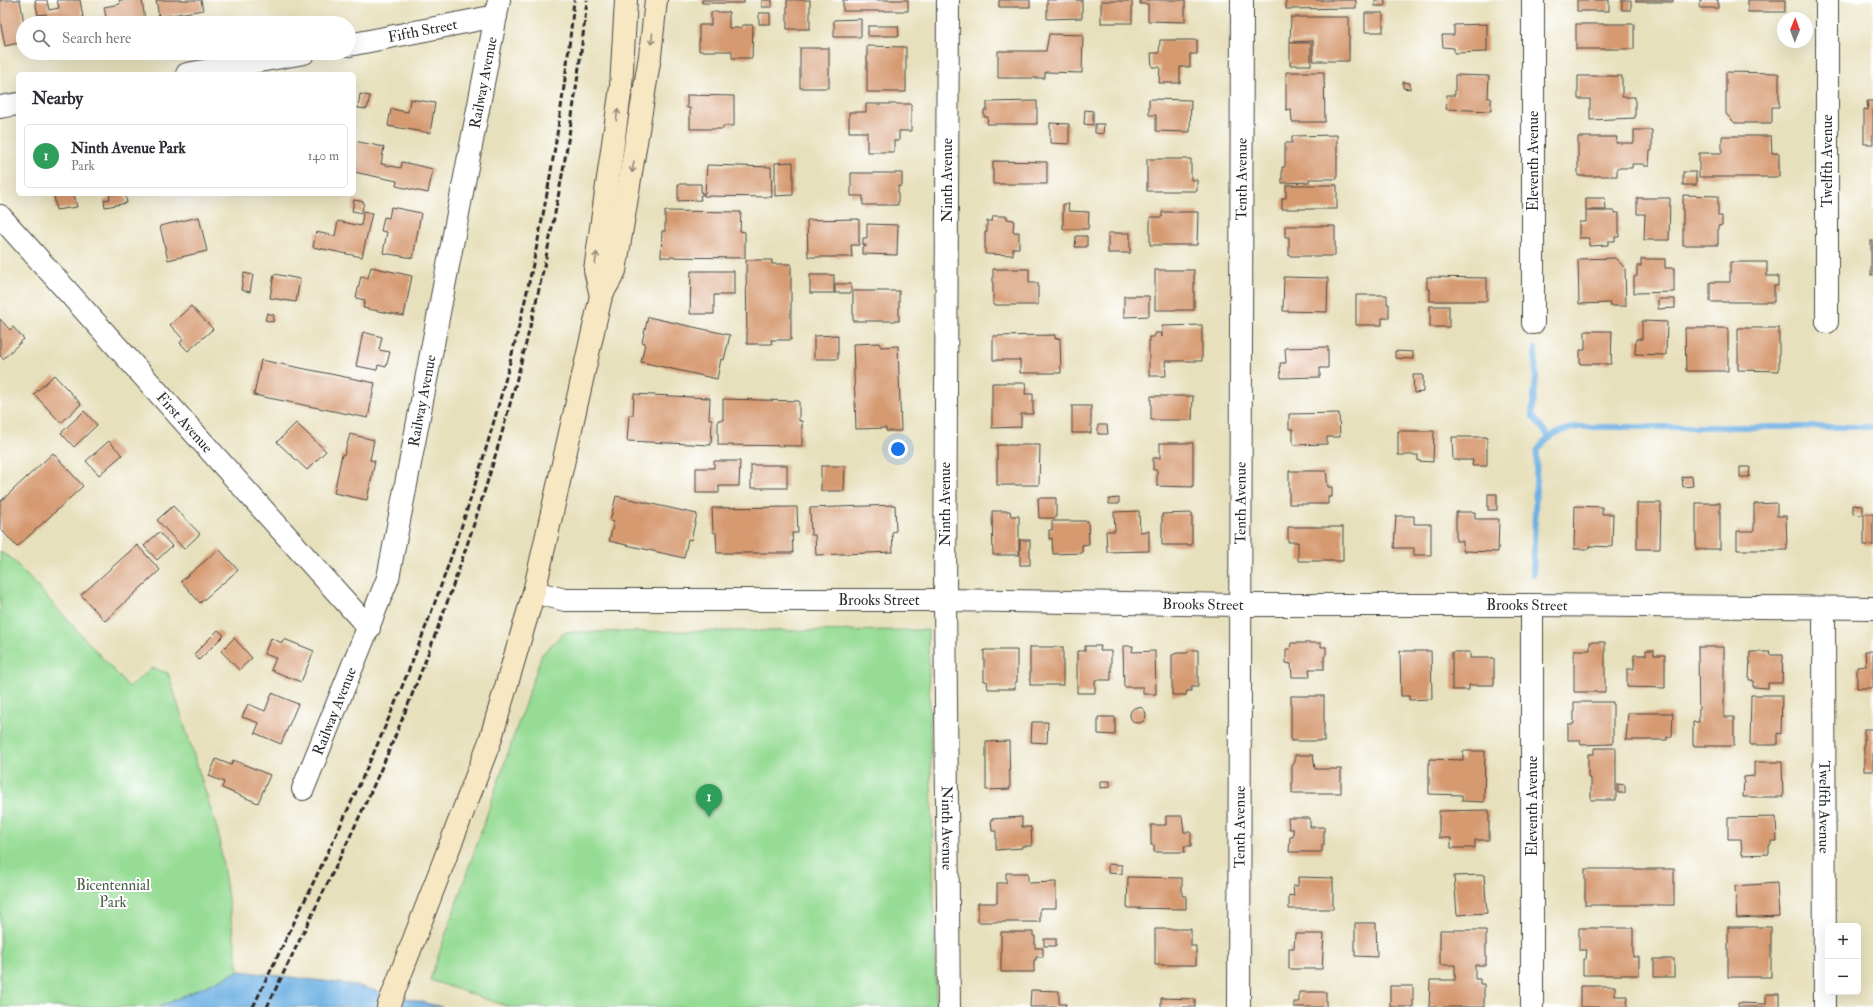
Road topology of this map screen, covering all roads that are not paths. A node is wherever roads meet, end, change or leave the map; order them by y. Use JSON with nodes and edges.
{"nodes":[{"id":1,"x":626,"y":0,"type":"edge"},
{"id":2,"x":656,"y":0,"type":"edge"},
{"id":3,"x":948,"y":0,"type":"edge"},
{"id":4,"x":1242,"y":0,"type":"edge"},
{"id":5,"x":1533,"y":0,"type":"edge"},
{"id":6,"x":1827,"y":0,"type":"edge"},
{"id":7,"x":498,"y":8,"type":"edge"},
{"id":8,"x":356,"y":43,"type":"edge"},
{"id":9,"x":265,"y":60,"type":"edge"},
{"id":10,"x":198,"y":72,"type":"edge"},
{"id":11,"x":16,"y":104,"type":"edge"},
{"id":12,"x":0,"y":107,"type":"edge"},
{"id":13,"x":0,"y":216,"type":"edge"},
{"id":14,"x":601,"y":296,"type":"junction"},
{"id":15,"x":1533,"y":322,"type":"dead end"},
{"id":16,"x":1827,"y":322,"type":"dead end"},
{"id":17,"x":534,"y":592,"type":"junction"},
{"id":18,"x":945,"y":600,"type":"junction"},
{"id":19,"x":1240,"y":605,"type":"junction"},
{"id":20,"x":1532,"y":605,"type":"junction"},
{"id":21,"x":1824,"y":608,"type":"junction"},
{"id":22,"x":1873,"y":608,"type":"edge"},
{"id":23,"x":369,"y":628,"type":"junction"},
{"id":24,"x":303,"y":790,"type":"dead end"},
{"id":25,"x":388,"y":1007,"type":"edge"},
{"id":26,"x":949,"y":1007,"type":"edge"},
{"id":27,"x":1239,"y":1007,"type":"edge"},
{"id":28,"x":1532,"y":1007,"type":"edge"},
{"id":29,"x":1825,"y":1007,"type":"edge"}],
"edges":[{"from":14,"to":1,"type":"main road","one_way":true},
{"from":2,"to":14,"type":"main road","one_way":true},
{"from":3,"to":18,"type":"street","name":"Ninth Avenue"},
{"from":4,"to":19,"type":"street","name":"Tenth Avenue"},
{"from":5,"to":15,"type":"street","name":"Eleventh Avenue"},
{"from":6,"to":16,"type":"street","name":"Twelfth Avenue"},
{"from":7,"to":8,"type":"street","name":"Fifth Street"},
{"from":7,"to":23,"type":"street","name":"Railway Avenue"},
{"from":9,"to":10,"type":"street"},
{"from":11,"to":12,"type":"street"},
{"from":13,"to":23,"type":"street","name":"First Avenue"},
{"from":14,"to":17,"type":"main road"},
{"from":17,"to":18,"type":"street","name":"Brooks Street"},
{"from":17,"to":25,"type":"main road"},
{"from":18,"to":19,"type":"street","name":"Brooks Street"},
{"from":18,"to":26,"type":"street","name":"Ninth Avenue"},
{"from":19,"to":20,"type":"street","name":"Brooks Street"},
{"from":19,"to":27,"type":"street","name":"Tenth Avenue"},
{"from":20,"to":21,"type":"street","name":"Brooks Street"},
{"from":20,"to":28,"type":"street","name":"Eleventh Avenue"},
{"from":21,"to":22,"type":"street","name":"Brooks Street"},
{"from":21,"to":29,"type":"street","name":"Twelfth Avenue"},
{"from":23,"to":24,"type":"street","name":"Railway Avenue"}]}
